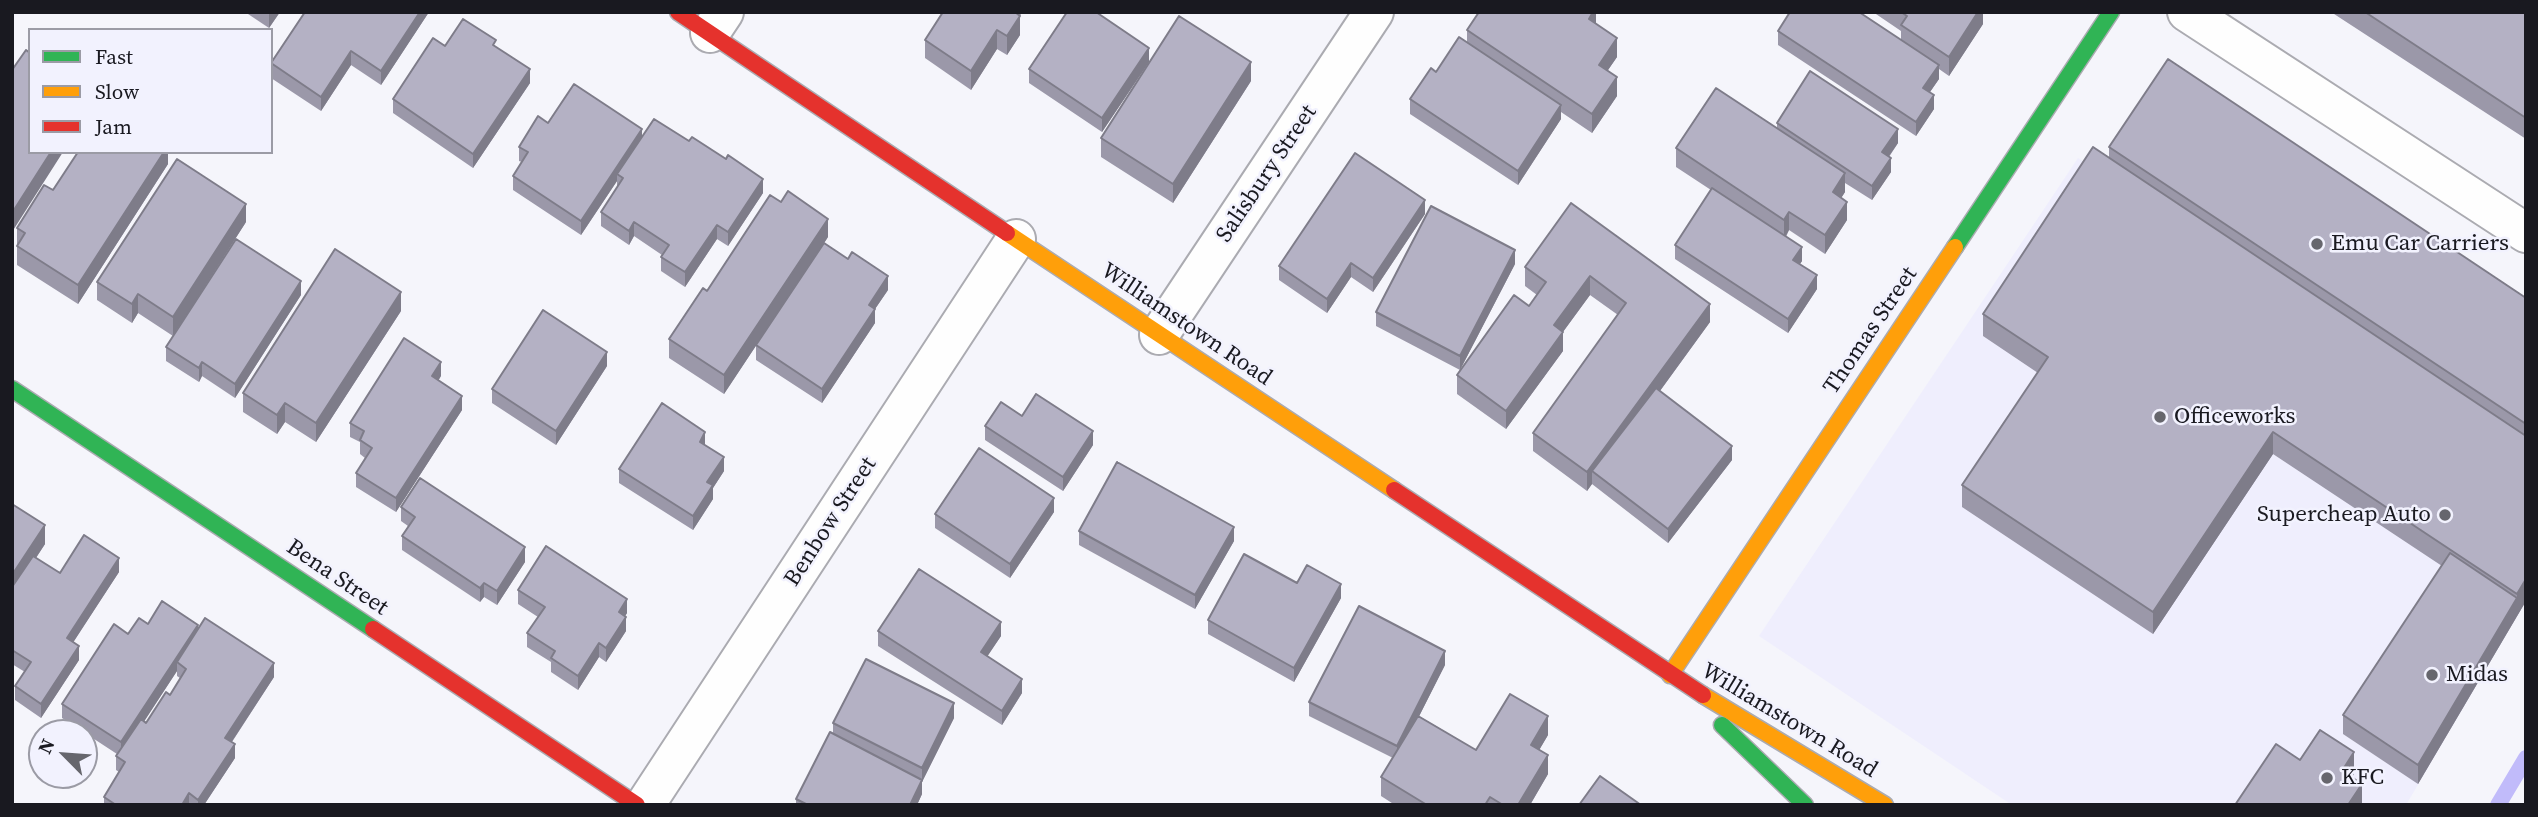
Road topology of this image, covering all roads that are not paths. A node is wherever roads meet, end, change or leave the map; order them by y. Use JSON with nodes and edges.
{"nodes":[{"id":1,"x":678,"y":12,"type":"edge"},
{"id":2,"x":1374,"y":12,"type":"edge"},
{"id":3,"x":2111,"y":12,"type":"edge"},
{"id":4,"x":2187,"y":12,"type":"edge"},
{"id":5,"x":717,"y":23,"type":"edge"},
{"id":6,"x":2526,"y":233,"type":"edge"},
{"id":7,"x":1016,"y":239,"type":"junction"},
{"id":8,"x":1159,"y":335,"type":"junction"},
{"id":9,"x":12,"y":389,"type":"edge"},
{"id":10,"x":1670,"y":675,"type":"junction"},
{"id":11,"x":637,"y":805,"type":"edge"},
{"id":12,"x":645,"y":805,"type":"edge"},
{"id":13,"x":1805,"y":805,"type":"edge"},
{"id":14,"x":1885,"y":805,"type":"edge"}],
"edges":[{"from":1,"to":5,"type":"main road","name":"Williamstown Road"},
{"from":2,"to":8,"type":"street","name":"Salisbury Street"},
{"from":3,"to":10,"type":"main road","name":"Thomas Street"},
{"from":4,"to":6,"type":"street"},
{"from":5,"to":7,"type":"main road","name":"Williamstown Road"},
{"from":7,"to":8,"type":"main road","name":"Williamstown Road"},
{"from":7,"to":12,"type":"street","name":"Benbow Street"},
{"from":8,"to":10,"type":"main road","name":"Williamstown Road"},
{"from":9,"to":11,"type":"main road","name":"Bena Street"},
{"from":10,"to":13,"type":"main road","name":"Williamstown Road"},
{"from":10,"to":14,"type":"main road","name":"Williamstown Road"}]}
